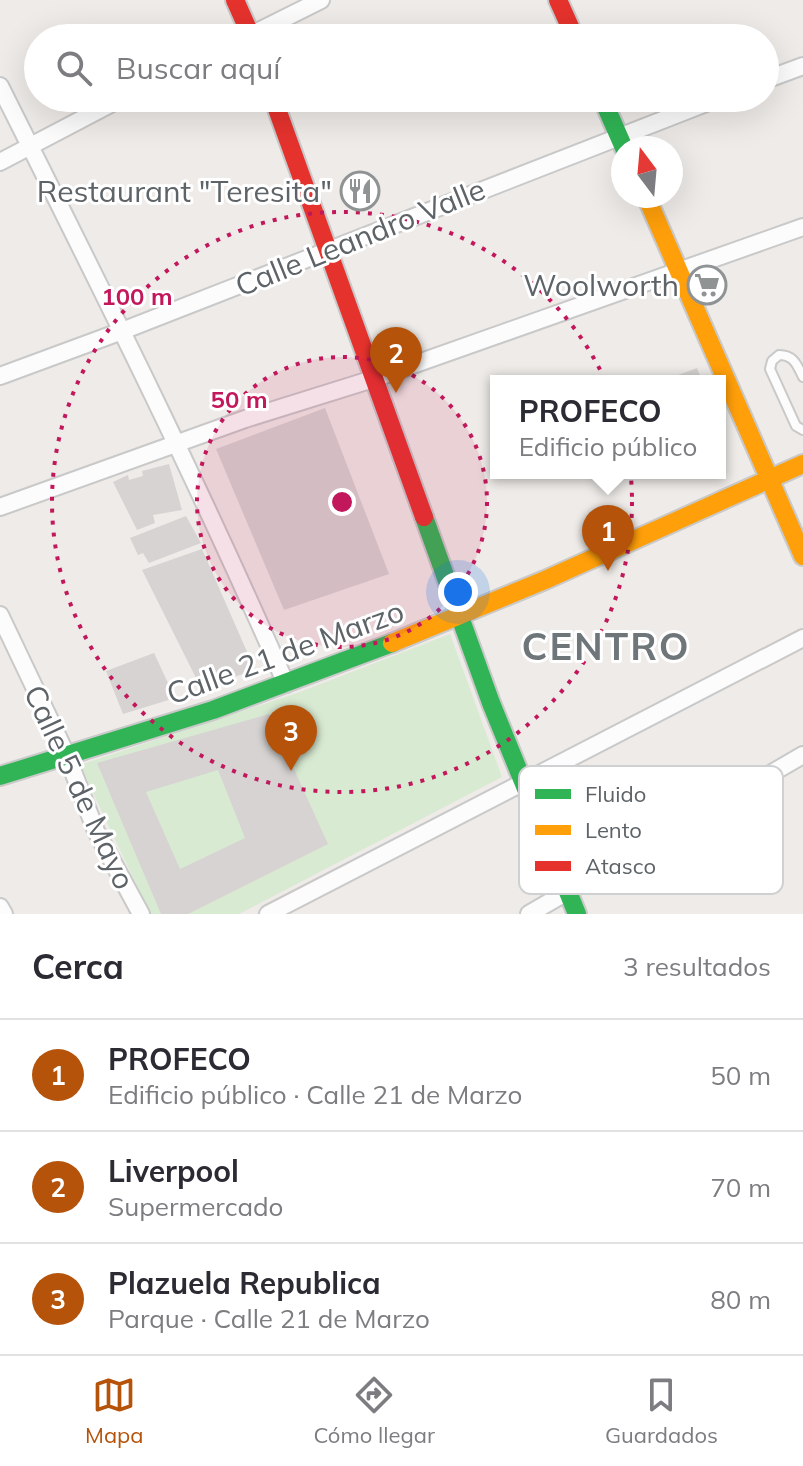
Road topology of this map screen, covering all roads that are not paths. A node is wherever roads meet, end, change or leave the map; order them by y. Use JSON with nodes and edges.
{"nodes":[{"id":1,"x":235,"y":0,"type":"edge"},
{"id":2,"x":321,"y":0,"type":"edge"},
{"id":3,"x":558,"y":0,"type":"edge"},
{"id":4,"x":244,"y":24,"type":"edge"},
{"id":5,"x":274,"y":24,"type":"edge"},
{"id":6,"x":569,"y":24,"type":"edge"},
{"id":7,"x":803,"y":66,"type":"edge"},
{"id":8,"x":779,"y":75,"type":"edge"},
{"id":9,"x":0,"y":86,"type":"edge"},
{"id":10,"x":96,"y":112,"type":"edge"},
{"id":11,"x":278,"y":112,"type":"edge"},
{"id":12,"x":608,"y":112,"type":"edge"},
{"id":13,"x":688,"y":112,"type":"edge"},
{"id":14,"x":619,"y":136,"type":"edge"},
{"id":15,"x":635,"y":136,"type":"edge"},
{"id":16,"x":611,"y":146,"type":"edge"},
{"id":17,"x":30,"y":147,"type":"junction"},
{"id":18,"x":0,"y":162,"type":"edge"},
{"id":19,"x":651,"y":208,"type":"edge"},
{"id":20,"x":803,"y":227,"type":"edge"},
{"id":21,"x":328,"y":251,"type":"junction"},
{"id":22,"x":678,"y":271,"type":"junction"},
{"id":23,"x":122,"y":331,"type":"junction"},
{"id":24,"x":724,"y":375,"type":"edge"},
{"id":25,"x":0,"y":376,"type":"edge"},
{"id":26,"x":803,"y":377,"type":"edge"},
{"id":27,"x":726,"y":378,"type":"edge"},
{"id":28,"x":373,"y":379,"type":"junction"},
{"id":29,"x":803,"y":430,"type":"edge"},
{"id":30,"x":177,"y":445,"type":"junction"},
{"id":31,"x":803,"y":464,"type":"edge"},
{"id":32,"x":771,"y":479,"type":"junction"},
{"id":33,"x":0,"y":507,"type":"edge"},
{"id":34,"x":803,"y":556,"type":"edge"},
{"id":35,"x":0,"y":615,"type":"edge"},
{"id":36,"x":459,"y":616,"type":"junction"},
{"id":37,"x":803,"y":638,"type":"edge"},
{"id":38,"x":286,"y":684,"type":"junction"},
{"id":39,"x":803,"y":755,"type":"edge"},
{"id":40,"x":67,"y":756,"type":"junction"},
{"id":41,"x":558,"y":766,"type":"edge"},
{"id":42,"x":783,"y":766,"type":"edge"},
{"id":43,"x":519,"y":771,"type":"edge"},
{"id":44,"x":0,"y":776,"type":"edge"},
{"id":45,"x":519,"y":787,"type":"edge"},
{"id":46,"x":562,"y":894,"type":"edge"},
{"id":47,"x":570,"y":894,"type":"edge"},
{"id":48,"x":0,"y":907,"type":"edge"},
{"id":49,"x":4,"y":914,"type":"edge"},
{"id":50,"x":141,"y":914,"type":"edge"},
{"id":51,"x":268,"y":914,"type":"edge"},
{"id":52,"x":529,"y":914,"type":"edge"},
{"id":53,"x":577,"y":914,"type":"edge"}],
"edges":[{"from":1,"to":4,"type":"street"},
{"from":2,"to":5,"type":"street"},
{"from":3,"to":6,"type":"street"},
{"from":7,"to":8,"type":"street"},
{"from":9,"to":17,"type":"street"},
{"from":10,"to":17,"type":"street"},
{"from":11,"to":21,"type":"street"},
{"from":12,"to":14,"type":"street"},
{"from":13,"to":15,"type":"street","name":"Calle Leandro Valle"},
{"from":16,"to":21,"type":"street","name":"Calle Leandro Valle"},
{"from":17,"to":18,"type":"street"},
{"from":17,"to":23,"type":"street"},
{"from":19,"to":22,"type":"street"},
{"from":20,"to":22,"type":"street"},
{"from":21,"to":23,"type":"street","name":"Calle Leandro Valle"},
{"from":21,"to":28,"type":"street"},
{"from":22,"to":24,"type":"street"},
{"from":22,"to":28,"type":"street"},
{"from":23,"to":25,"type":"street","name":"Calle Leandro Valle"},
{"from":23,"to":30,"type":"street"},
{"from":26,"to":29,"type":"lane"},
{"from":27,"to":32,"type":"street"},
{"from":28,"to":30,"type":"street"},
{"from":28,"to":36,"type":"street"},
{"from":30,"to":33,"type":"street"},
{"from":30,"to":38,"type":"street"},
{"from":31,"to":32,"type":"street","name":"Calle 21 de Marzo"},
{"from":32,"to":34,"type":"street"},
{"from":32,"to":36,"type":"street","name":"Calle 21 de Marzo"},
{"from":35,"to":40,"type":"street","name":"Calle 5 de Mayo"},
{"from":36,"to":38,"type":"street","name":"Calle 21 de Marzo"},
{"from":36,"to":43,"type":"street"},
{"from":37,"to":41,"type":"street"},
{"from":38,"to":40,"type":"street","name":"Calle 21 de Marzo"},
{"from":39,"to":42,"type":"street"},
{"from":40,"to":44,"type":"street","name":"Calle 21 de Marzo"},
{"from":40,"to":50,"type":"street","name":"Calle 5 de Mayo"},
{"from":45,"to":51,"type":"street"},
{"from":46,"to":52,"type":"street"},
{"from":47,"to":53,"type":"street"},
{"from":48,"to":49,"type":"street"}]}
